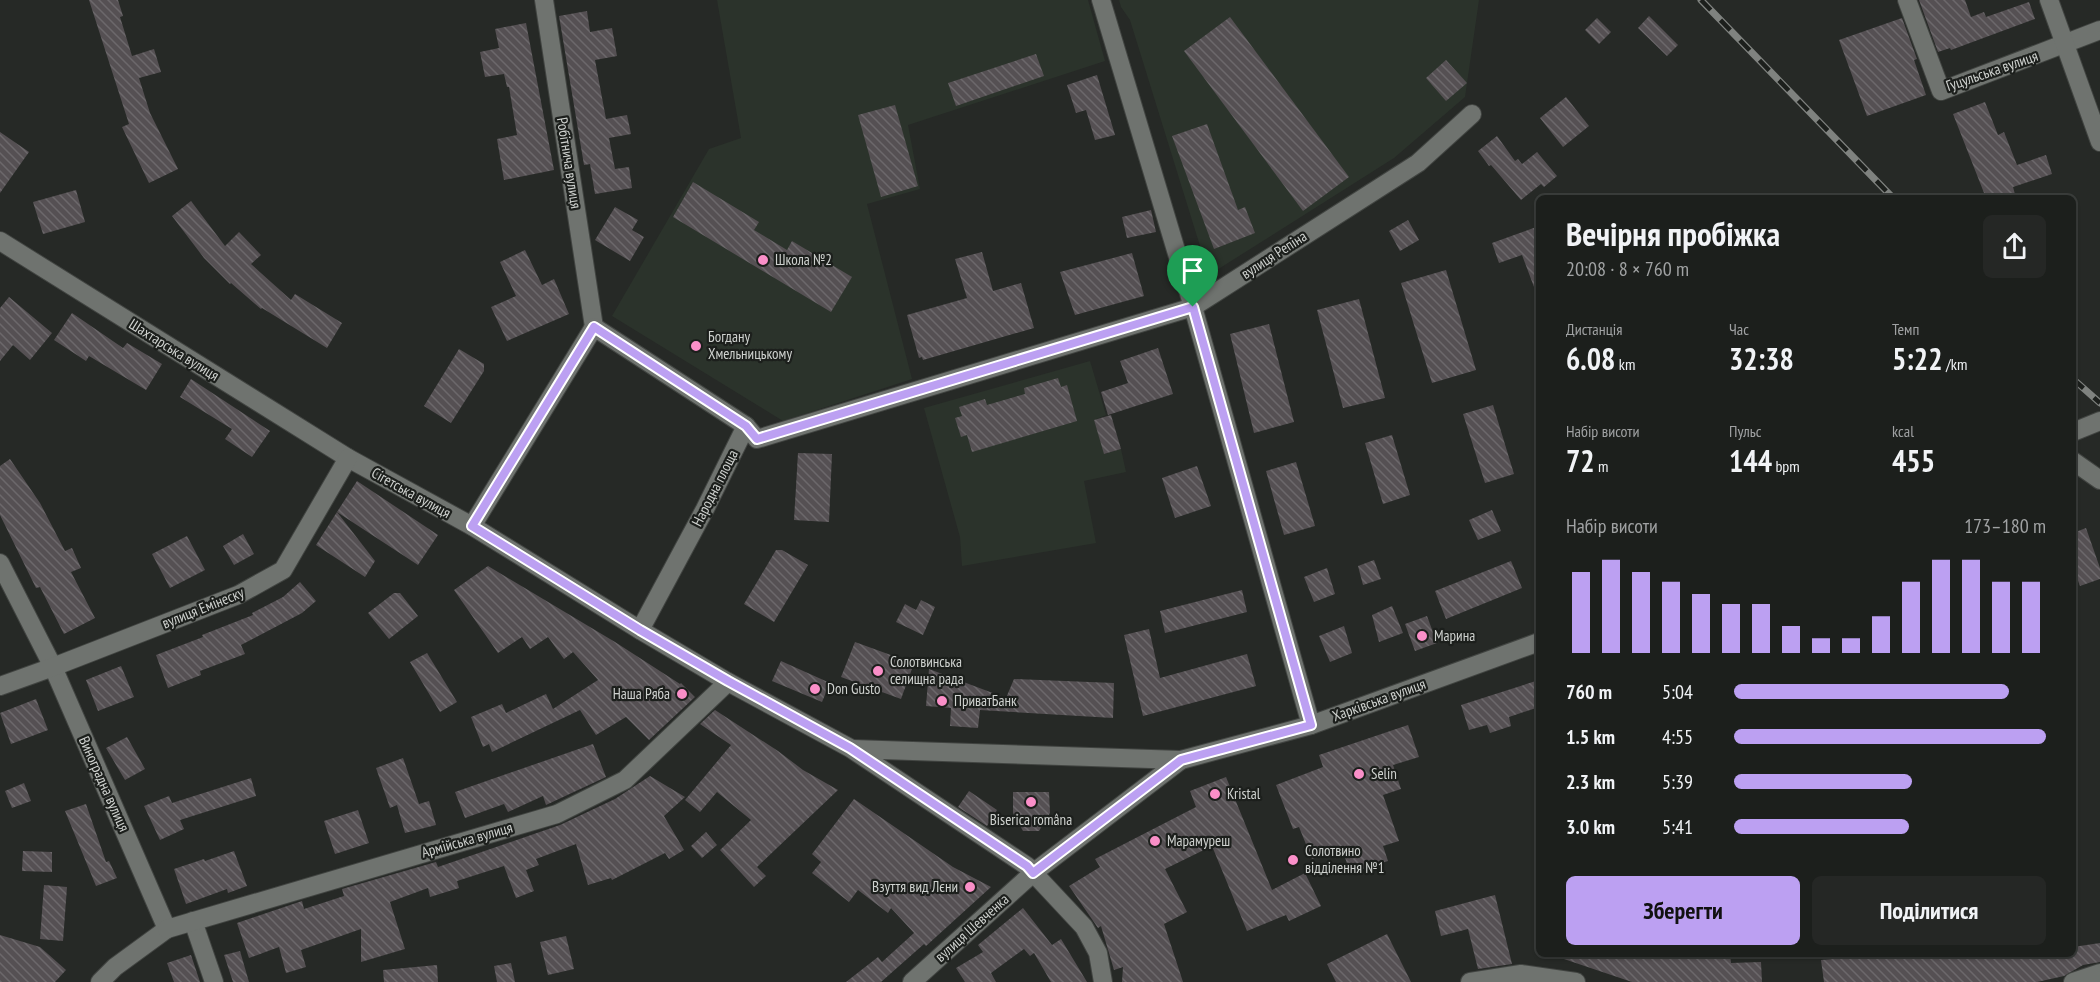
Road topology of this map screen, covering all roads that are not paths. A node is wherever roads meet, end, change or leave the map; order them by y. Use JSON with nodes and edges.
{"nodes":[{"id":1,"x":544,"y":0,"type":"edge"},
{"id":2,"x":1101,"y":0,"type":"edge"},
{"id":3,"x":1907,"y":0,"type":"edge"},
{"id":4,"x":2049,"y":0,"type":"edge"},
{"id":5,"x":2100,"y":30,"type":"edge"},
{"id":6,"x":2064,"y":45,"type":"junction"},
{"id":7,"x":1472,"y":114,"type":"dead end"},
{"id":8,"x":2100,"y":142,"type":"edge"},
{"id":9,"x":0,"y":241,"type":"edge"},
{"id":10,"x":1193,"y":307,"type":"junction"},
{"id":11,"x":594,"y":327,"type":"junction"},
{"id":12,"x":2100,"y":422,"type":"edge"},
{"id":13,"x":746,"y":426,"type":"junction"},
{"id":14,"x":2076,"y":431,"type":"edge"},
{"id":15,"x":348,"y":458,"type":"junction"},
{"id":16,"x":2076,"y":463,"type":"edge"},
{"id":17,"x":2100,"y":480,"type":"edge"},
{"id":18,"x":472,"y":526,"type":"junction"},
{"id":19,"x":0,"y":563,"type":"edge"},
{"id":20,"x":640,"y":630,"type":"junction"},
{"id":21,"x":1536,"y":643,"type":"edge"},
{"id":22,"x":53,"y":667,"type":"junction"},
{"id":23,"x":728,"y":681,"type":"junction"},
{"id":24,"x":0,"y":686,"type":"edge"},
{"id":25,"x":1311,"y":725,"type":"junction"},
{"id":26,"x":850,"y":748,"type":"junction"},
{"id":27,"x":1181,"y":760,"type":"junction"},
{"id":28,"x":1033,"y":873,"type":"junction"},
{"id":29,"x":193,"y":921,"type":"junction"},
{"id":30,"x":167,"y":929,"type":"junction"},
{"id":31,"x":2100,"y":973,"type":"edge"},
{"id":32,"x":100,"y":982,"type":"edge"},
{"id":33,"x":214,"y":982,"type":"edge"},
{"id":34,"x":912,"y":982,"type":"edge"},
{"id":35,"x":1103,"y":982,"type":"edge"},
{"id":36,"x":1470,"y":982,"type":"edge"},
{"id":37,"x":1576,"y":982,"type":"edge"},
{"id":38,"x":2073,"y":982,"type":"edge"}],
"edges":[{"from":1,"to":11,"type":"street","name":"Робітнича вулиця"},
{"from":2,"to":10,"type":"street"},
{"from":3,"to":6,"type":"street","name":"Гуцульська вулиця"},
{"from":4,"to":6,"type":"street"},
{"from":5,"to":6,"type":"street"},
{"from":6,"to":8,"type":"street"},
{"from":7,"to":10,"type":"street","name":"вулиця Репіна"},
{"from":9,"to":15,"type":"street","name":"Шахтарська вулиця"},
{"from":10,"to":13,"type":"street","name":"вулиця Репіна"},
{"from":10,"to":25,"type":"street"},
{"from":11,"to":13,"type":"street"},
{"from":11,"to":18,"type":"street"},
{"from":12,"to":14,"type":"street"},
{"from":13,"to":20,"type":"street","name":"Народна площа"},
{"from":15,"to":18,"type":"street","name":"Сігетська вулиця"},
{"from":15,"to":22,"type":"street","name":"вулиця Емінеску"},
{"from":16,"to":17,"type":"street"},
{"from":18,"to":20,"type":"street","name":"Сігетська вулиця"},
{"from":19,"to":22,"type":"street","name":"Виноградна вулиця"},
{"from":20,"to":23,"type":"street","name":"Сігетська вулиця"},
{"from":21,"to":25,"type":"street","name":"Харківська вулиця"},
{"from":22,"to":24,"type":"street","name":"вулиця Емінеску"},
{"from":22,"to":30,"type":"street","name":"Виноградна вулиця"},
{"from":23,"to":26,"type":"street","name":"Сігетська вулиця"},
{"from":23,"to":29,"type":"street","name":"Армійська вулиця"},
{"from":25,"to":27,"type":"street","name":"Харківська вулиця"},
{"from":26,"to":27,"type":"street","name":"Харківська вулиця"},
{"from":26,"to":28,"type":"street","name":"Сігетська вулиця"},
{"from":27,"to":28,"type":"street","name":"Харківська вулиця"},
{"from":28,"to":34,"type":"street","name":"вулиця Шевченка"},
{"from":28,"to":35,"type":"street","name":"Сігетська вулиця"},
{"from":29,"to":30,"type":"street","name":"Армійська вулиця"},
{"from":29,"to":33,"type":"street"},
{"from":30,"to":32,"type":"street"},
{"from":31,"to":38,"type":"street"},
{"from":36,"to":37,"type":"street"}]}
